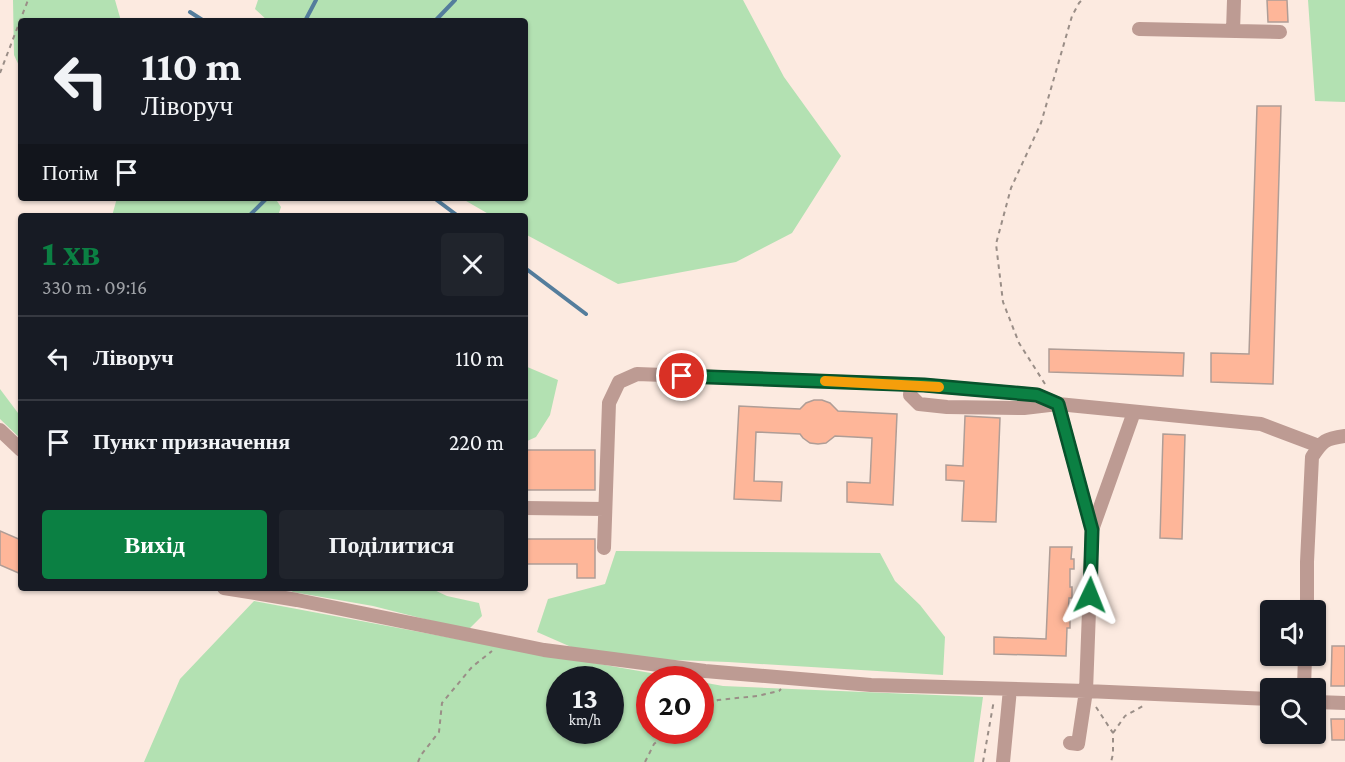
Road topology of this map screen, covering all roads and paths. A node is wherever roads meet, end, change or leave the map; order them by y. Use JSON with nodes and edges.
{"nodes":[{"id":1,"x":28,"y":0,"type":"edge"},
{"id":2,"x":1082,"y":0,"type":"edge"},
{"id":3,"x":1234,"y":0,"type":"edge"},
{"id":4,"x":21,"y":18,"type":"edge"},
{"id":5,"x":18,"y":26,"type":"edge"},
{"id":6,"x":1139,"y":29,"type":"dead end"},
{"id":7,"x":1233,"y":32,"type":"junction"},
{"id":8,"x":1280,"y":32,"type":"dead end"},
{"id":9,"x":0,"y":73,"type":"edge"},
{"id":10,"x":911,"y":385,"type":"junction"},
{"id":11,"x":1047,"y":387,"type":"dead end"},
{"id":12,"x":1058,"y":404,"type":"junction"},
{"id":13,"x":1134,"y":412,"type":"junction"},
{"id":14,"x":0,"y":430,"type":"edge"},
{"id":15,"x":1345,"y":436,"type":"edge"},
{"id":16,"x":1319,"y":446,"type":"junction"},
{"id":17,"x":18,"y":447,"type":"edge"},
{"id":18,"x":528,"y":508,"type":"edge"},
{"id":19,"x":605,"y":510,"type":"junction"},
{"id":20,"x":1092,"y":530,"type":"junction"},
{"id":21,"x":604,"y":548,"type":"dead end"},
{"id":22,"x":242,"y":591,"type":"edge"},
{"id":23,"x":1307,"y":600,"type":"edge"},
{"id":24,"x":504,"y":642,"type":"junction"},
{"id":25,"x":791,"y":678,"type":"junction"},
{"id":26,"x":995,"y":688,"type":"junction"},
{"id":27,"x":1010,"y":689,"type":"junction"},
{"id":28,"x":1086,"y":691,"type":"junction"},
{"id":29,"x":1161,"y":694,"type":"junction"},
{"id":30,"x":1260,"y":699,"type":"edge"},
{"id":31,"x":714,"y":702,"type":"edge"},
{"id":32,"x":1326,"y":702,"type":"edge"},
{"id":33,"x":1345,"y":703,"type":"edge"},
{"id":34,"x":1113,"y":733,"type":"junction"},
{"id":35,"x":1070,"y":743,"type":"dead end"},
{"id":36,"x":654,"y":744,"type":"edge"},
{"id":37,"x":418,"y":762,"type":"edge"},
{"id":38,"x":645,"y":762,"type":"edge"},
{"id":39,"x":983,"y":762,"type":"edge"},
{"id":40,"x":1003,"y":762,"type":"edge"},
{"id":41,"x":1111,"y":762,"type":"edge"}],
"edges":[{"from":1,"to":4,"type":"path"},
{"from":2,"to":11,"type":"path"},
{"from":3,"to":7,"type":"street"},
{"from":5,"to":9,"type":"path"},
{"from":6,"to":7,"type":"street"},
{"from":7,"to":8,"type":"street"},
{"from":10,"to":12,"type":"street"},
{"from":10,"to":12,"type":"street"},
{"from":10,"to":19,"type":"street"},
{"from":12,"to":13,"type":"street"},
{"from":12,"to":20,"type":"street"},
{"from":13,"to":16,"type":"street"},
{"from":13,"to":20,"type":"street"},
{"from":14,"to":17,"type":"street"},
{"from":15,"to":16,"type":"street"},
{"from":16,"to":23,"type":"street"},
{"from":18,"to":19,"type":"street"},
{"from":19,"to":21,"type":"street"},
{"from":20,"to":28,"type":"street"},
{"from":22,"to":24,"type":"street"},
{"from":24,"to":25,"type":"street"},
{"from":24,"to":37,"type":"path"},
{"from":25,"to":26,"type":"street"},
{"from":25,"to":31,"type":"path"},
{"from":26,"to":27,"type":"street"},
{"from":26,"to":39,"type":"path"},
{"from":27,"to":28,"type":"street"},
{"from":27,"to":40,"type":"street"},
{"from":28,"to":29,"type":"street"},
{"from":28,"to":34,"type":"path"},
{"from":28,"to":35,"type":"street"},
{"from":29,"to":30,"type":"street"},
{"from":29,"to":34,"type":"path"},
{"from":32,"to":33,"type":"street"},
{"from":34,"to":41,"type":"path"},
{"from":36,"to":38,"type":"path"}]}
